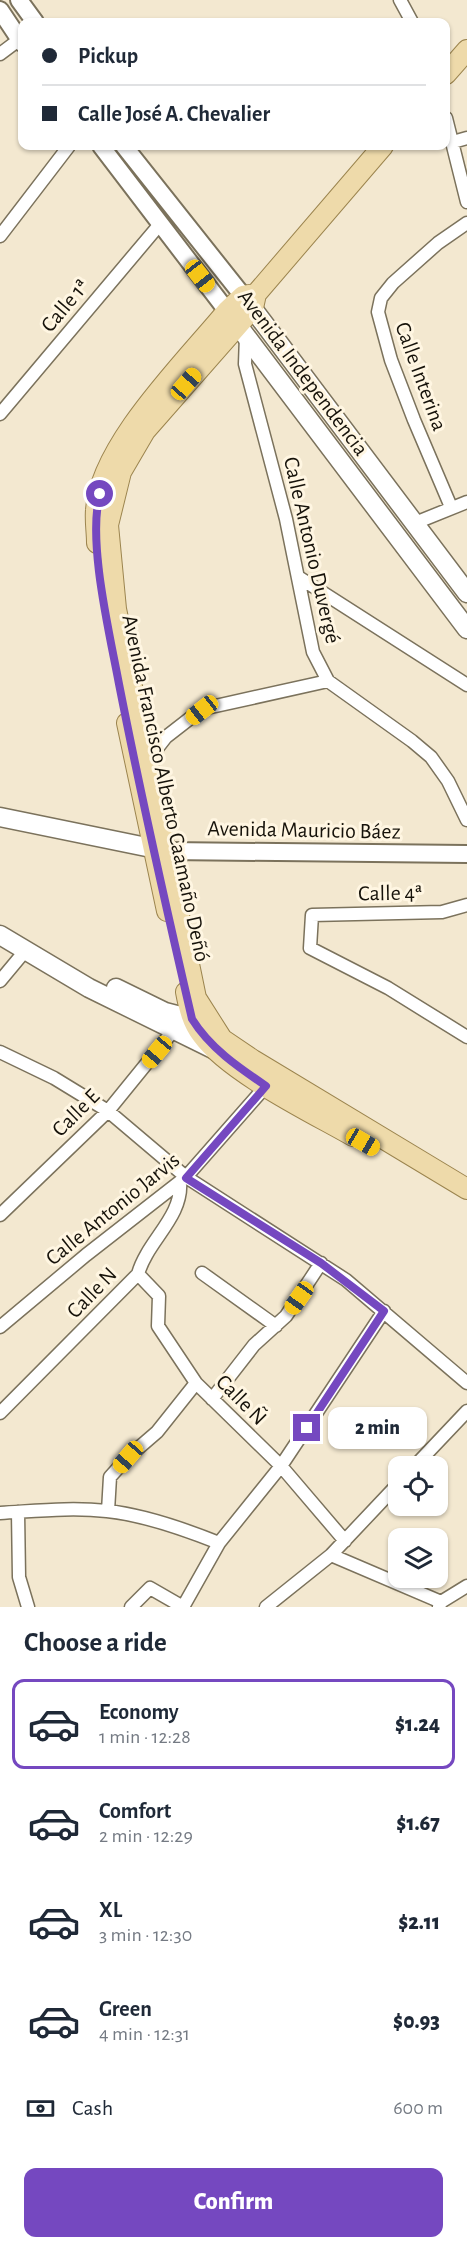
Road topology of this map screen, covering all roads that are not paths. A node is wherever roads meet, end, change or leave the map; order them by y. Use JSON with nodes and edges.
{"nodes":[{"id":1,"x":19,"y":0,"type":"edge"},
{"id":2,"x":400,"y":0,"type":"edge"},
{"id":3,"x":0,"y":10,"type":"edge"},
{"id":4,"x":32,"y":18,"type":"edge"},
{"id":5,"x":410,"y":18,"type":"edge"},
{"id":6,"x":18,"y":37,"type":"edge"},
{"id":7,"x":18,"y":43,"type":"edge"},
{"id":8,"x":467,"y":50,"type":"edge"},
{"id":9,"x":0,"y":54,"type":"edge"},
{"id":10,"x":450,"y":69,"type":"edge"},
{"id":11,"x":450,"y":132,"type":"edge"},
{"id":12,"x":467,"y":138,"type":"edge"},
{"id":13,"x":453,"y":142,"type":"junction"},
{"id":14,"x":66,"y":150,"type":"edge"},
{"id":15,"x":104,"y":150,"type":"edge"},
{"id":16,"x":127,"y":150,"type":"edge"},
{"id":17,"x":380,"y":150,"type":"edge"},
{"id":18,"x":467,"y":202,"type":"edge"},
{"id":19,"x":467,"y":223,"type":"edge"},
{"id":20,"x":160,"y":224,"type":"junction"},
{"id":21,"x":0,"y":236,"type":"edge"},
{"id":22,"x":250,"y":299,"type":"junction"},
{"id":23,"x":237,"y":323,"type":"junction"},
{"id":24,"x":0,"y":414,"type":"edge"},
{"id":25,"x":467,"y":502,"type":"edge"},
{"id":26,"x":451,"y":507,"type":"junction"},
{"id":27,"x":415,"y":523,"type":"junction"},
{"id":28,"x":300,"y":578,"type":"junction"},
{"id":29,"x":467,"y":593,"type":"edge"},
{"id":30,"x":467,"y":629,"type":"edge"},
{"id":31,"x":328,"y":681,"type":"junction"},
{"id":32,"x":467,"y":685,"type":"edge"},
{"id":33,"x":148,"y":760,"type":"junction"},
{"id":34,"x":0,"y":818,"type":"edge"},
{"id":35,"x":467,"y":820,"type":"edge"},
{"id":36,"x":160,"y":849,"type":"junction"},
{"id":37,"x":467,"y":854,"type":"edge"},
{"id":38,"x":467,"y":905,"type":"edge"},
{"id":39,"x":0,"y":935,"type":"edge"},
{"id":40,"x":26,"y":951,"type":"junction"},
{"id":41,"x":0,"y":981,"type":"edge"},
{"id":42,"x":192,"y":1019,"type":"junction"},
{"id":43,"x":173,"y":1031,"type":"junction"},
{"id":44,"x":467,"y":1036,"type":"edge"},
{"id":45,"x":0,"y":1052,"type":"edge"},
{"id":46,"x":221,"y":1053,"type":"junction"},
{"id":47,"x":266,"y":1086,"type":"junction"},
{"id":48,"x":108,"y":1111,"type":"junction"},
{"id":49,"x":183,"y":1180,"type":"junction"},
{"id":50,"x":467,"y":1189,"type":"edge"},
{"id":51,"x":467,"y":1202,"type":"edge"},
{"id":52,"x":0,"y":1215,"type":"edge"},
{"id":53,"x":321,"y":1263,"type":"junction"},
{"id":54,"x":138,"y":1274,"type":"junction"},
{"id":55,"x":202,"y":1274,"type":"dead end"},
{"id":56,"x":384,"y":1311,"type":"junction"},
{"id":57,"x":276,"y":1326,"type":"junction"},
{"id":58,"x":0,"y":1327,"type":"edge"},
{"id":59,"x":196,"y":1383,"type":"junction"},
{"id":60,"x":467,"y":1383,"type":"edge"},
{"id":61,"x":212,"y":1399,"type":"junction"},
{"id":62,"x":467,"y":1411,"type":"edge"},
{"id":63,"x":0,"y":1413,"type":"edge"},
{"id":64,"x":424,"y":1456,"type":"edge"},
{"id":65,"x":281,"y":1467,"type":"junction"},
{"id":66,"x":388,"y":1495,"type":"edge"},
{"id":67,"x":108,"y":1511,"type":"junction"},
{"id":68,"x":18,"y":1512,"type":"junction"},
{"id":69,"x":0,"y":1513,"type":"edge"},
{"id":70,"x":345,"y":1541,"type":"junction"},
{"id":71,"x":219,"y":1543,"type":"junction"},
{"id":72,"x":331,"y":1555,"type":"junction"},
{"id":73,"x":467,"y":1586,"type":"edge"},
{"id":74,"x":440,"y":1604,"type":"edge"},
{"id":75,"x":28,"y":1607,"type":"edge"},
{"id":76,"x":131,"y":1607,"type":"edge"},
{"id":77,"x":183,"y":1607,"type":"edge"},
{"id":78,"x":266,"y":1607,"type":"edge"}],
"edges":[{"from":1,"to":4,"type":"street"},
{"from":2,"to":5,"type":"street"},
{"from":3,"to":6,"type":"street"},
{"from":7,"to":9,"type":"street"},
{"from":8,"to":10,"type":"main road"},
{"from":11,"to":13,"type":"street"},
{"from":12,"to":13,"type":"street"},
{"from":13,"to":18,"type":"street"},
{"from":14,"to":21,"type":"street"},
{"from":15,"to":20,"type":"street","name":"Avenida Independencia"},
{"from":16,"to":22,"type":"street","name":"Avenida Independencia"},
{"from":17,"to":22,"type":"main road","name":"Avenida Francisco Alberto Caamaño Deñó"},
{"from":19,"to":26,"type":"street","name":"Calle Interina"},
{"from":20,"to":23,"type":"street","name":"Avenida Independencia"},
{"from":20,"to":24,"type":"street","name":"Calle 1ª"},
{"from":22,"to":23,"type":"main road","name":"Avenida Francisco Alberto Caamaño Deñó"},
{"from":22,"to":27,"type":"main road","name":"Avenida Independencia"},
{"from":23,"to":28,"type":"street","name":"Calle Antonio Duvergé"},
{"from":23,"to":30,"type":"main road","name":"Avenida Independencia"},
{"from":23,"to":33,"type":"main road","name":"Avenida Francisco Alberto Caamaño Deñó"},
{"from":23,"to":36,"type":"main road","name":"Avenida Francisco Alberto Caamaño Deñó"},
{"from":25,"to":26,"type":"street"},
{"from":26,"to":27,"type":"street"},
{"from":27,"to":29,"type":"main road","name":"Avenida Independencia"},
{"from":28,"to":31,"type":"street","name":"Calle Antonio Duvergé"},
{"from":28,"to":32,"type":"street"},
{"from":31,"to":33,"type":"street"},
{"from":31,"to":35,"type":"street","name":"Calle Antonio Duvergé"},
{"from":33,"to":36,"type":"main road","name":"Avenida Francisco Alberto Caamaño Deñó"},
{"from":34,"to":36,"type":"main road","name":"Avenida Mauricio Báez"},
{"from":36,"to":37,"type":"street","name":"Avenida Mauricio Báez"},
{"from":36,"to":42,"type":"main road","name":"Avenida Francisco Alberto Caamaño Deñó"},
{"from":36,"to":50,"type":"main road","name":"Avenida Francisco Alberto Caamaño Deñó"},
{"from":38,"to":44,"type":"street","name":"Calle 4ª"},
{"from":39,"to":40,"type":"main road"},
{"from":40,"to":41,"type":"street"},
{"from":40,"to":42,"type":"main road"},
{"from":40,"to":43,"type":"main road"},
{"from":42,"to":46,"type":"main road","name":"Avenida Francisco Alberto Caamaño Deñó"},
{"from":43,"to":46,"type":"main road"},
{"from":43,"to":48,"type":"street","name":"Calle E"},
{"from":45,"to":48,"type":"street"},
{"from":46,"to":47,"type":"main road","name":"Avenida Francisco Alberto Caamaño Deñó"},
{"from":47,"to":49,"type":"street","name":"Calle Antonio Jarvis"},
{"from":47,"to":51,"type":"main road","name":"Avenida Francisco Alberto Caamaño Deñó"},
{"from":48,"to":49,"type":"street"},
{"from":48,"to":52,"type":"street","name":"Calle E"},
{"from":49,"to":53,"type":"street"},
{"from":49,"to":54,"type":"street","name":"Calle N"},
{"from":49,"to":58,"type":"street","name":"Calle Antonio Jarvis"},
{"from":53,"to":56,"type":"street"},
{"from":53,"to":57,"type":"street"},
{"from":54,"to":59,"type":"street","name":"Calle Ñ"},
{"from":54,"to":63,"type":"street","name":"Calle N"},
{"from":55,"to":57,"type":"street"},
{"from":56,"to":60,"type":"street"},
{"from":56,"to":65,"type":"street"},
{"from":57,"to":61,"type":"street"},
{"from":59,"to":61,"type":"street","name":"Calle Ñ"},
{"from":59,"to":67,"type":"street"},
{"from":61,"to":65,"type":"street","name":"Calle Ñ"},
{"from":62,"to":64,"type":"street"},
{"from":65,"to":70,"type":"street","name":"Calle Ñ"},
{"from":65,"to":71,"type":"street"},
{"from":66,"to":70,"type":"street"},
{"from":67,"to":68,"type":"street"},
{"from":67,"to":71,"type":"street"},
{"from":68,"to":69,"type":"street"},
{"from":68,"to":75,"type":"street"},
{"from":70,"to":72,"type":"street"},
{"from":71,"to":77,"type":"street"},
{"from":72,"to":74,"type":"street"},
{"from":72,"to":78,"type":"street"},
{"from":73,"to":74,"type":"street"},
{"from":76,"to":77,"type":"street"}]}
